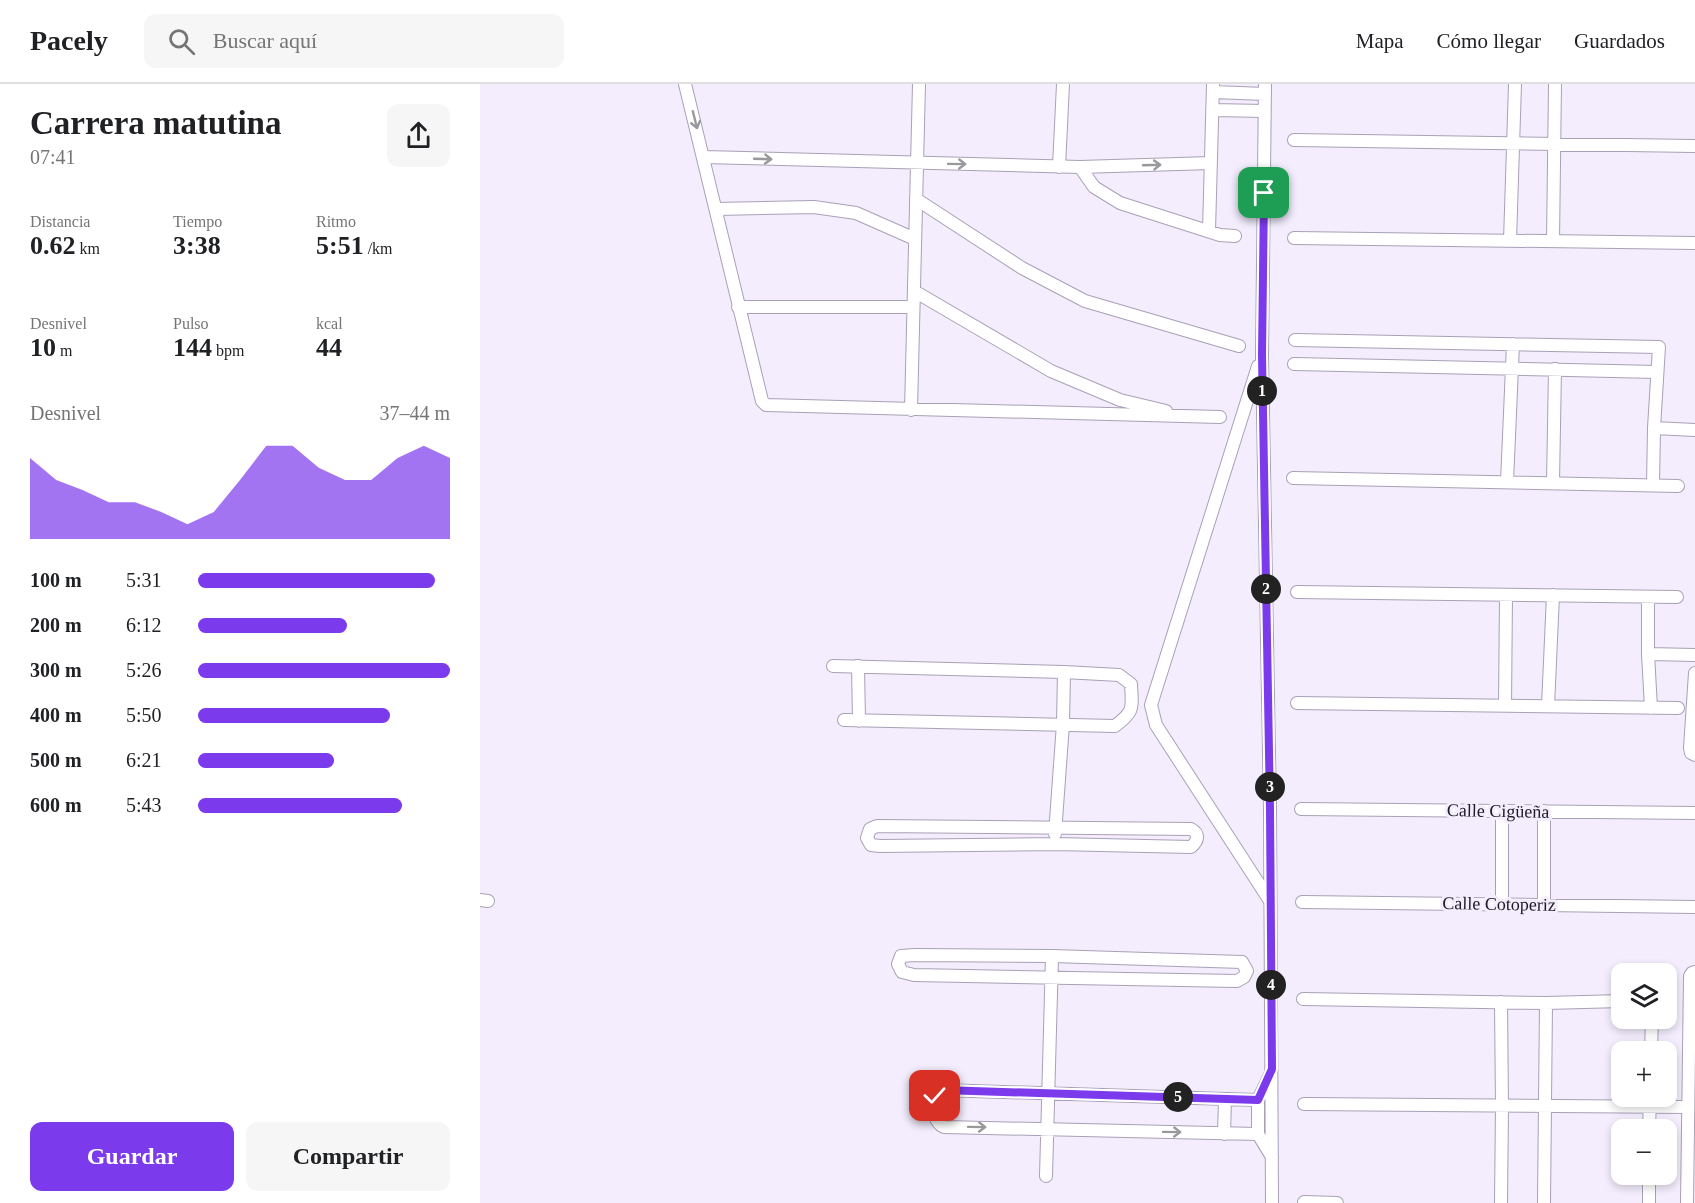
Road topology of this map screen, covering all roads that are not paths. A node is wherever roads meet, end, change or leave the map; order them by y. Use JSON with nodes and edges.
{"nodes":[{"id":1,"x":686,"y":84,"type":"edge"},
{"id":2,"x":919,"y":84,"type":"edge"},
{"id":3,"x":1062,"y":84,"type":"edge"},
{"id":4,"x":1515,"y":84,"type":"edge"},
{"id":5,"x":1555,"y":84,"type":"edge"},
{"id":6,"x":1213,"y":88,"type":"edge"},
{"id":7,"x":1265,"y":89,"type":"edge"},
{"id":8,"x":1213,"y":110,"type":"junction"},
{"id":9,"x":1264,"y":111,"type":"junction"},
{"id":10,"x":1294,"y":140,"type":"dead end"},
{"id":11,"x":1513,"y":143,"type":"junction"},
{"id":12,"x":1554,"y":144,"type":"junction"},
{"id":13,"x":1695,"y":146,"type":"edge"},
{"id":14,"x":704,"y":157,"type":"junction"},
{"id":15,"x":917,"y":163,"type":"junction"},
{"id":16,"x":1211,"y":163,"type":"junction"},
{"id":17,"x":1059,"y":167,"type":"junction"},
{"id":18,"x":1080,"y":167,"type":"junction"},
{"id":19,"x":916,"y":199,"type":"junction"},
{"id":20,"x":716,"y":209,"type":"junction"},
{"id":21,"x":1209,"y":231,"type":"junction"},
{"id":22,"x":1235,"y":236,"type":"dead end"},
{"id":23,"x":1294,"y":238,"type":"dead end"},
{"id":24,"x":915,"y":239,"type":"junction"},
{"id":25,"x":1510,"y":241,"type":"junction"},
{"id":26,"x":1553,"y":242,"type":"junction"},
{"id":27,"x":1695,"y":243,"type":"edge"},
{"id":28,"x":914,"y":291,"type":"junction"},
{"id":29,"x":738,"y":307,"type":"junction"},
{"id":30,"x":914,"y":307,"type":"junction"},
{"id":31,"x":1295,"y":340,"type":"dead end"},
{"id":32,"x":1513,"y":344,"type":"junction"},
{"id":33,"x":1239,"y":346,"type":"dead end"},
{"id":34,"x":1262,"y":355,"type":"junction"},
{"id":35,"x":1294,"y":364,"type":"dead end"},
{"id":36,"x":1512,"y":369,"type":"junction"},
{"id":37,"x":1555,"y":369,"type":"junction"},
{"id":38,"x":1657,"y":372,"type":"junction"},
{"id":39,"x":911,"y":410,"type":"junction"},
{"id":40,"x":1188,"y":417,"type":"junction"},
{"id":41,"x":1220,"y":417,"type":"dead end"},
{"id":42,"x":1654,"y":428,"type":"junction"},
{"id":43,"x":1695,"y":430,"type":"edge"},
{"id":44,"x":1293,"y":478,"type":"dead end"},
{"id":45,"x":1507,"y":482,"type":"junction"},
{"id":46,"x":1552,"y":482,"type":"junction"},
{"id":47,"x":1653,"y":485,"type":"junction"},
{"id":48,"x":1678,"y":486,"type":"dead end"},
{"id":49,"x":1297,"y":591,"type":"dead end"},
{"id":50,"x":1506,"y":595,"type":"junction"},
{"id":51,"x":1553,"y":595,"type":"junction"},
{"id":52,"x":1648,"y":597,"type":"junction"},
{"id":53,"x":1677,"y":597,"type":"dead end"},
{"id":54,"x":1648,"y":654,"type":"junction"},
{"id":55,"x":1695,"y":655,"type":"edge"},
{"id":56,"x":832,"y":666,"type":"dead end"},
{"id":57,"x":858,"y":666,"type":"junction"},
{"id":58,"x":1064,"y":672,"type":"junction"},
{"id":59,"x":1695,"y":673,"type":"edge"},
{"id":60,"x":1132,"y":703,"type":"junction"},
{"id":61,"x":1297,"y":703,"type":"dead end"},
{"id":62,"x":1151,"y":705,"type":"junction"},
{"id":63,"x":1505,"y":706,"type":"junction"},
{"id":64,"x":1548,"y":706,"type":"junction"},
{"id":65,"x":1651,"y":708,"type":"junction"},
{"id":66,"x":1678,"y":708,"type":"dead end"},
{"id":67,"x":844,"y":720,"type":"dead end"},
{"id":68,"x":859,"y":721,"type":"junction"},
{"id":69,"x":1063,"y":724,"type":"junction"},
{"id":70,"x":1695,"y":755,"type":"edge"},
{"id":71,"x":1301,"y":809,"type":"dead end"},
{"id":72,"x":1502,"y":811,"type":"junction"},
{"id":73,"x":1544,"y":811,"type":"junction"},
{"id":74,"x":1695,"y":813,"type":"edge"},
{"id":75,"x":1055,"y":827,"type":"junction"},
{"id":76,"x":1055,"y":844,"type":"junction"},
{"id":77,"x":1271,"y":902,"type":"junction"},
{"id":78,"x":1302,"y":902,"type":"dead end"},
{"id":79,"x":1502,"y":904,"type":"junction"},
{"id":80,"x":1544,"y":905,"type":"junction"},
{"id":81,"x":1695,"y":907,"type":"edge"},
{"id":82,"x":1052,"y":956,"type":"junction"},
{"id":83,"x":1695,"y":972,"type":"edge"},
{"id":84,"x":1051,"y":977,"type":"junction"},
{"id":85,"x":1303,"y":999,"type":"dead end"},
{"id":86,"x":1611,"y":1001,"type":"edge"},
{"id":87,"x":1501,"y":1002,"type":"junction"},
{"id":88,"x":1546,"y":1003,"type":"junction"},
{"id":89,"x":1272,"y":1069,"type":"junction"},
{"id":90,"x":1048,"y":1093,"type":"junction"},
{"id":91,"x":1225,"y":1099,"type":"junction"},
{"id":92,"x":1258,"y":1100,"type":"junction"},
{"id":93,"x":1611,"y":1103,"type":"edge"},
{"id":94,"x":1304,"y":1104,"type":"dead end"},
{"id":95,"x":1502,"y":1106,"type":"junction"},
{"id":96,"x":1544,"y":1106,"type":"junction"},
{"id":97,"x":1677,"y":1106,"type":"edge"},
{"id":98,"x":1688,"y":1107,"type":"junction"},
{"id":99,"x":1047,"y":1129,"type":"junction"},
{"id":100,"x":1224,"y":1134,"type":"junction"},
{"id":101,"x":1258,"y":1134,"type":"junction"},
{"id":102,"x":1273,"y":1159,"type":"junction"},
{"id":103,"x":1046,"y":1176,"type":"dead end"},
{"id":104,"x":1649,"y":1185,"type":"edge"},
{"id":105,"x":1304,"y":1202,"type":"edge"},
{"id":106,"x":1272,"y":1203,"type":"edge"},
{"id":107,"x":1337,"y":1203,"type":"edge"},
{"id":108,"x":1501,"y":1203,"type":"edge"},
{"id":109,"x":1544,"y":1203,"type":"edge"},
{"id":110,"x":1649,"y":1203,"type":"edge"},
{"id":111,"x":1687,"y":1203,"type":"edge"}],
"edges":[{"from":1,"to":14,"type":"street","one_way":true},
{"from":2,"to":15,"type":"street"},
{"from":3,"to":17,"type":"street"},
{"from":4,"to":11,"type":"street"},
{"from":5,"to":12,"type":"street"},
{"from":6,"to":7,"type":"street"},
{"from":6,"to":8,"type":"street"},
{"from":7,"to":9,"type":"street"},
{"from":8,"to":9,"type":"street"},
{"from":8,"to":16,"type":"street"},
{"from":9,"to":34,"type":"street"},
{"from":10,"to":11,"type":"street"},
{"from":11,"to":12,"type":"street"},
{"from":11,"to":25,"type":"street"},
{"from":12,"to":13,"type":"street"},
{"from":12,"to":26,"type":"street"},
{"from":14,"to":15,"type":"street","one_way":true},
{"from":14,"to":20,"type":"street"},
{"from":15,"to":17,"type":"street","one_way":true},
{"from":15,"to":19,"type":"street"},
{"from":18,"to":16,"type":"street","one_way":true},
{"from":16,"to":21,"type":"street"},
{"from":17,"to":18,"type":"street"},
{"from":18,"to":21,"type":"street"},
{"from":19,"to":24,"type":"street"},
{"from":19,"to":33,"type":"street"},
{"from":20,"to":24,"type":"street"},
{"from":20,"to":29,"type":"street"},
{"from":21,"to":22,"type":"street"},
{"from":23,"to":25,"type":"street"},
{"from":24,"to":28,"type":"street"},
{"from":25,"to":26,"type":"street"},
{"from":26,"to":27,"type":"street"},
{"from":28,"to":30,"type":"street"},
{"from":28,"to":40,"type":"street"},
{"from":29,"to":30,"type":"street"},
{"from":29,"to":39,"type":"street"},
{"from":30,"to":39,"type":"street"},
{"from":31,"to":32,"type":"street"},
{"from":32,"to":36,"type":"street"},
{"from":32,"to":38,"type":"street"},
{"from":34,"to":62,"type":"street"},
{"from":34,"to":77,"type":"street"},
{"from":35,"to":36,"type":"street"},
{"from":36,"to":37,"type":"street"},
{"from":36,"to":45,"type":"street"},
{"from":37,"to":38,"type":"street"},
{"from":37,"to":46,"type":"street"},
{"from":38,"to":42,"type":"street"},
{"from":39,"to":40,"type":"street"},
{"from":40,"to":41,"type":"street"},
{"from":42,"to":43,"type":"street"},
{"from":42,"to":47,"type":"street"},
{"from":44,"to":45,"type":"street"},
{"from":45,"to":46,"type":"street"},
{"from":46,"to":47,"type":"street"},
{"from":47,"to":48,"type":"street"},
{"from":49,"to":50,"type":"street"},
{"from":50,"to":51,"type":"street"},
{"from":50,"to":63,"type":"street"},
{"from":51,"to":52,"type":"street"},
{"from":51,"to":64,"type":"street"},
{"from":52,"to":53,"type":"street"},
{"from":52,"to":54,"type":"street"},
{"from":54,"to":55,"type":"street"},
{"from":54,"to":65,"type":"street"},
{"from":56,"to":57,"type":"street"},
{"from":57,"to":58,"type":"street"},
{"from":57,"to":68,"type":"street"},
{"from":58,"to":60,"type":"street"},
{"from":58,"to":69,"type":"street"},
{"from":59,"to":70,"type":"street"},
{"from":60,"to":62,"type":"street"},
{"from":60,"to":69,"type":"street"},
{"from":61,"to":63,"type":"street"},
{"from":62,"to":77,"type":"street"},
{"from":63,"to":64,"type":"street"},
{"from":64,"to":65,"type":"street"},
{"from":65,"to":66,"type":"street"},
{"from":67,"to":68,"type":"street"},
{"from":68,"to":69,"type":"street"},
{"from":69,"to":75,"type":"street"},
{"from":71,"to":72,"type":"street","name":"Calle Cigüeña"},
{"from":72,"to":73,"type":"street","name":"Calle Cigüeña"},
{"from":72,"to":79,"type":"street"},
{"from":73,"to":74,"type":"street","name":"Calle Cigüeña"},
{"from":73,"to":80,"type":"street"},
{"from":75,"to":76,"type":"street"},
{"from":75,"to":76,"type":"street"},
{"from":75,"to":76,"type":"street"},
{"from":77,"to":89,"type":"street"},
{"from":78,"to":79,"type":"street","name":"Calle Cotoperiz"},
{"from":79,"to":80,"type":"street","name":"Calle Cotoperiz"},
{"from":80,"to":81,"type":"street","name":"Calle Cotoperiz"},
{"from":82,"to":84,"type":"street"},
{"from":82,"to":84,"type":"street"},
{"from":82,"to":84,"type":"street"},
{"from":83,"to":98,"type":"street"},
{"from":84,"to":90,"type":"street"},
{"from":85,"to":87,"type":"street"},
{"from":86,"to":88,"type":"street"},
{"from":87,"to":88,"type":"street"},
{"from":87,"to":95,"type":"street"},
{"from":88,"to":96,"type":"street"},
{"from":89,"to":92,"type":"street"},
{"from":89,"to":102,"type":"street"},
{"from":90,"to":91,"type":"street"},
{"from":90,"to":99,"type":"street"},
{"from":90,"to":99,"type":"street","one_way":true},
{"from":91,"to":92,"type":"street"},
{"from":91,"to":100,"type":"street"},
{"from":92,"to":101,"type":"street"},
{"from":93,"to":96,"type":"street"},
{"from":94,"to":95,"type":"street"},
{"from":95,"to":96,"type":"street"},
{"from":95,"to":108,"type":"street"},
{"from":96,"to":109,"type":"street"},
{"from":97,"to":98,"type":"street"},
{"from":98,"to":111,"type":"street"},
{"from":99,"to":100,"type":"street","one_way":true},
{"from":99,"to":103,"type":"street"},
{"from":100,"to":101,"type":"street"},
{"from":101,"to":102,"type":"street"},
{"from":102,"to":106,"type":"street"},
{"from":104,"to":110,"type":"street"},
{"from":105,"to":107,"type":"street"}]}
